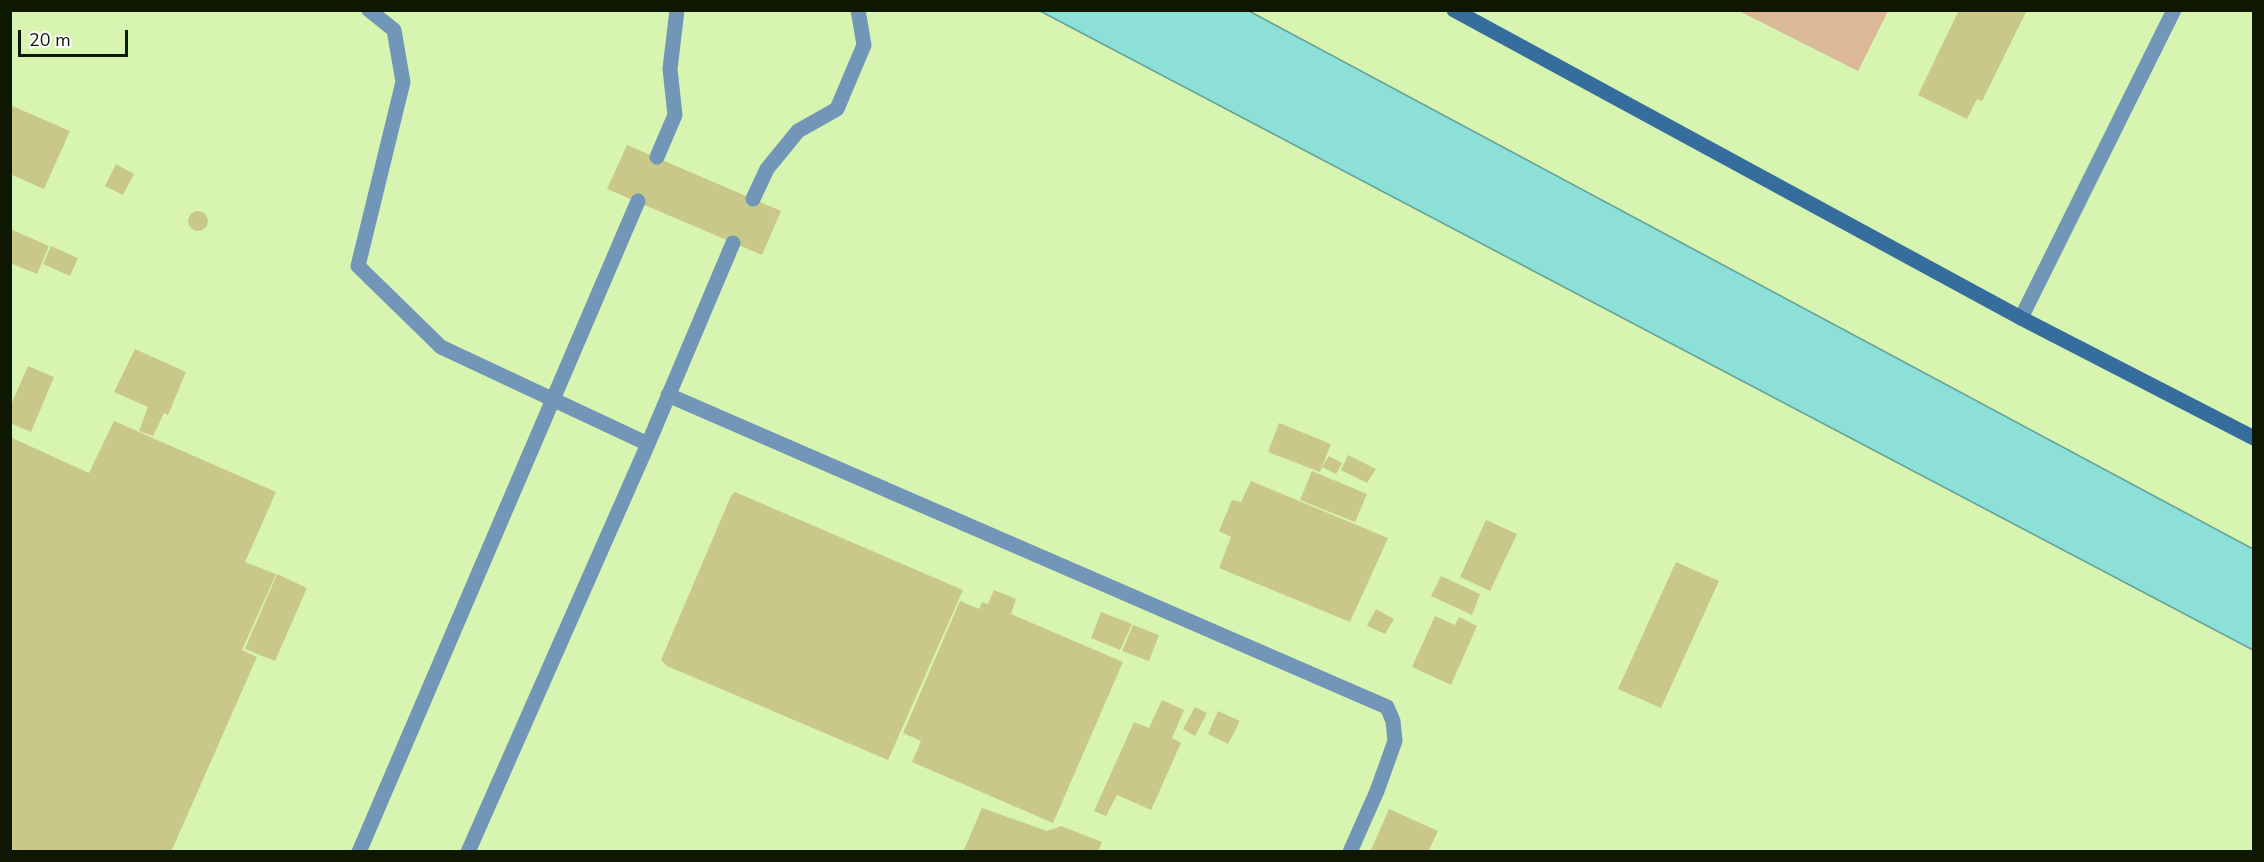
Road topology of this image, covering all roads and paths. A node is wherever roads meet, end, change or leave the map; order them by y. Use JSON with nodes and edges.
{"nodes":[{"id":1,"x":369,"y":10,"type":"edge"},
{"id":2,"x":677,"y":10,"type":"edge"},
{"id":3,"x":858,"y":10,"type":"edge"},
{"id":4,"x":1454,"y":10,"type":"edge"},
{"id":5,"x":2174,"y":10,"type":"edge"},
{"id":6,"x":657,"y":157,"type":"dead end"},
{"id":7,"x":753,"y":199,"type":"dead end"},
{"id":8,"x":638,"y":201,"type":"dead end"},
{"id":9,"x":734,"y":243,"type":"dead end"},
{"id":10,"x":2021,"y":318,"type":"junction"},
{"id":11,"x":668,"y":395,"type":"junction"},
{"id":12,"x":553,"y":400,"type":"junction"},
{"id":13,"x":2253,"y":438,"type":"edge"},
{"id":14,"x":648,"y":444,"type":"junction"},
{"id":15,"x":359,"y":852,"type":"edge"},
{"id":16,"x":468,"y":852,"type":"edge"},
{"id":17,"x":1350,"y":852,"type":"edge"}],
"edges":[{"from":1,"to":12,"type":"street"},
{"from":2,"to":6,"type":"street"},
{"from":3,"to":7,"type":"street"},
{"from":4,"to":10,"type":"street"},
{"from":5,"to":10,"type":"street"},
{"from":8,"to":12,"type":"street"},
{"from":9,"to":11,"type":"street"},
{"from":10,"to":13,"type":"street"},
{"from":11,"to":14,"type":"street"},
{"from":11,"to":17,"type":"street"},
{"from":12,"to":14,"type":"street"},
{"from":12,"to":15,"type":"street"},
{"from":14,"to":16,"type":"street"}]}
